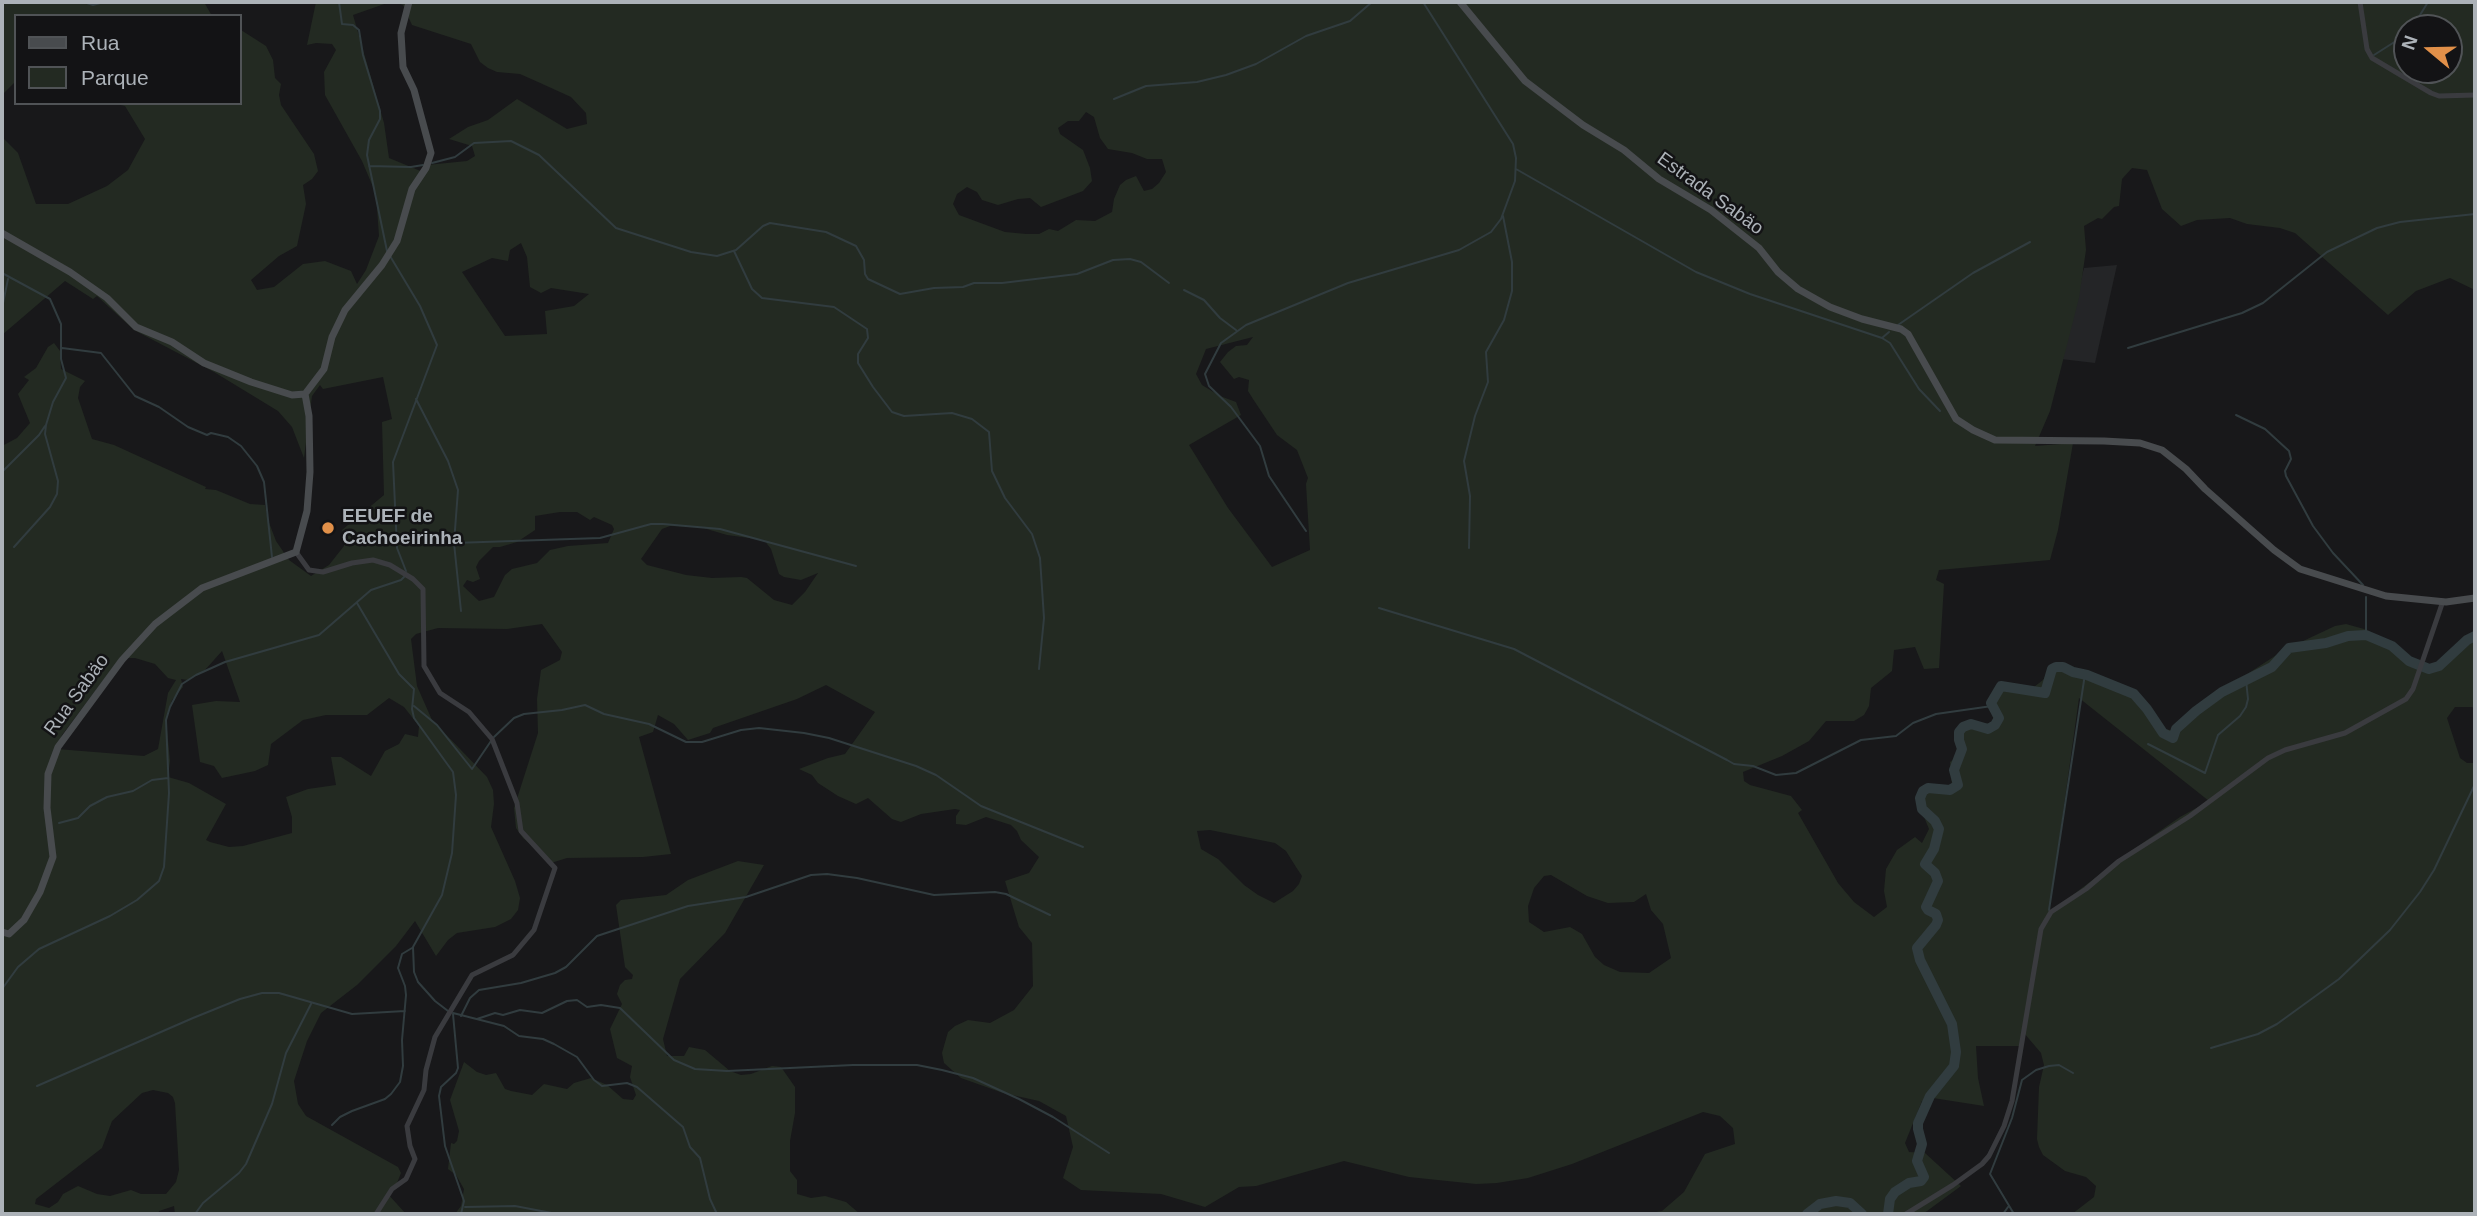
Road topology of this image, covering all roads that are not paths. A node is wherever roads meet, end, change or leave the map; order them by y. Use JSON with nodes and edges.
{"nodes":[{"id":1,"x":409,"y":2,"type":"edge"},
{"id":2,"x":1460,"y":2,"type":"edge"},
{"id":3,"x":2360,"y":2,"type":"edge"},
{"id":4,"x":2475,"y":95,"type":"edge"},
{"id":5,"x":2,"y":233,"type":"edge"},
{"id":6,"x":306,"y":394,"type":"junction"},
{"id":7,"x":296,"y":552,"type":"junction"},
{"id":8,"x":2475,"y":598,"type":"edge"},
{"id":9,"x":2442,"y":601,"type":"junction"},
{"id":10,"x":2,"y":932,"type":"edge"},
{"id":11,"x":376,"y":1214,"type":"edge"},
{"id":12,"x":1906,"y":1214,"type":"edge"}],
"edges":[{"from":1,"to":6,"type":"street"},
{"from":2,"to":9,"type":"street","name":"Estrada Sabäo"},
{"from":3,"to":4,"type":"street"},
{"from":5,"to":6,"type":"street"},
{"from":6,"to":7,"type":"street"},
{"from":7,"to":10,"type":"street","name":"Rua Sabäo"},
{"from":7,"to":11,"type":"street"},
{"from":8,"to":9,"type":"street","name":"Estrada Sabäo"},
{"from":9,"to":12,"type":"street"}]}
